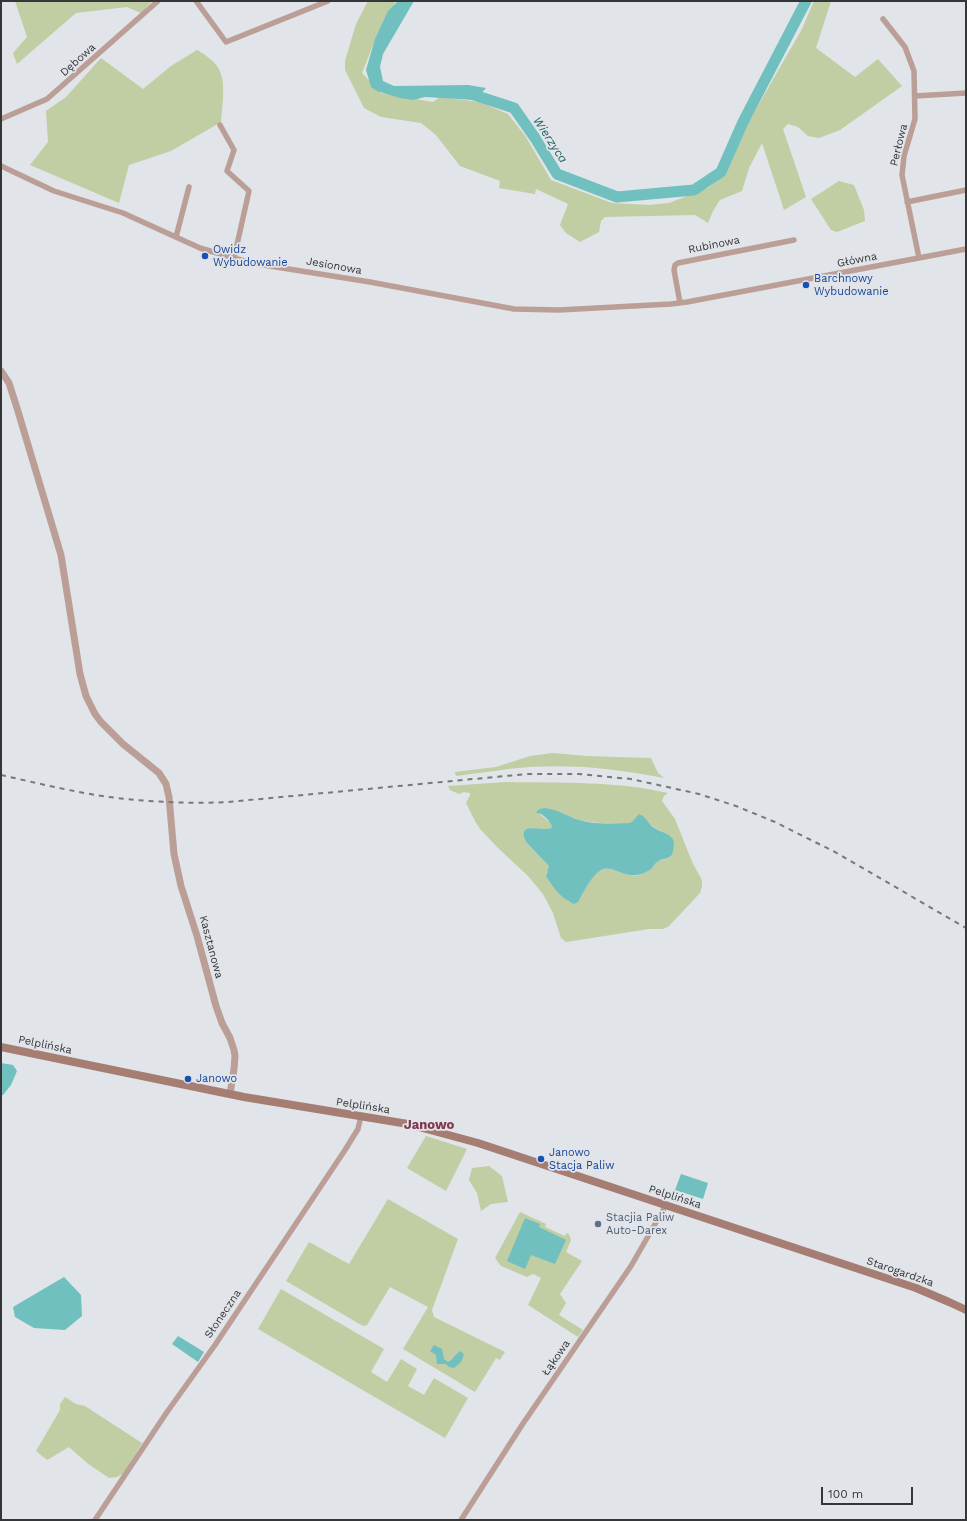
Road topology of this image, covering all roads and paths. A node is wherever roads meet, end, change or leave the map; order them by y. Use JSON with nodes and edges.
{"nodes":[{"id":1,"x":158,"y":1,"type":"edge"},
{"id":2,"x":196,"y":1,"type":"edge"},
{"id":3,"x":328,"y":1,"type":"edge"},
{"id":4,"x":883,"y":19,"type":"dead end"},
{"id":5,"x":966,"y":92,"type":"edge"},
{"id":6,"x":915,"y":96,"type":"junction"},
{"id":7,"x":1,"y":119,"type":"edge"},
{"id":8,"x":220,"y":125,"type":"dead end"},
{"id":9,"x":1,"y":166,"type":"edge"},
{"id":10,"x":189,"y":187,"type":"dead end"},
{"id":11,"x":966,"y":190,"type":"edge"},
{"id":12,"x":908,"y":202,"type":"junction"},
{"id":13,"x":176,"y":237,"type":"junction"},
{"id":14,"x":794,"y":240,"type":"dead end"},
{"id":15,"x":966,"y":249,"type":"edge"},
{"id":16,"x":234,"y":258,"type":"junction"},
{"id":17,"x":919,"y":258,"type":"junction"},
{"id":18,"x":680,"y":303,"type":"junction"},
{"id":19,"x":1,"y":371,"type":"edge"},
{"id":20,"x":1,"y":1047,"type":"edge"},
{"id":21,"x":230,"y":1094,"type":"junction"},
{"id":22,"x":361,"y":1116,"type":"junction"},
{"id":23,"x":666,"y":1205,"type":"junction"},
{"id":24,"x":826,"y":1258,"type":"joint"},
{"id":25,"x":966,"y":1310,"type":"edge"},
{"id":26,"x":95,"y":1520,"type":"edge"},
{"id":27,"x":461,"y":1520,"type":"edge"}],
"edges":[{"from":1,"to":7,"type":"street","name":"Dębowa"},
{"from":2,"to":3,"type":"street"},
{"from":4,"to":6,"type":"street","name":"Perłowa"},
{"from":5,"to":6,"type":"street"},
{"from":6,"to":12,"type":"street","name":"Perłowa"},
{"from":8,"to":16,"type":"street"},
{"from":9,"to":13,"type":"street","name":"Jesionowa"},
{"from":10,"to":13,"type":"street"},
{"from":11,"to":12,"type":"street"},
{"from":12,"to":17,"type":"street","name":"Perłowa"},
{"from":13,"to":16,"type":"street","name":"Jesionowa"},
{"from":14,"to":18,"type":"street","name":"Rubinowa"},
{"from":15,"to":17,"type":"street","name":"Główna"},
{"from":16,"to":18,"type":"street","name":"Jesionowa"},
{"from":17,"to":18,"type":"street","name":"Główna"},
{"from":19,"to":21,"type":"street","name":"Kasztanowa"},
{"from":20,"to":21,"type":"main road","name":"Pelplińska"},
{"from":21,"to":22,"type":"main road","name":"Pelplińska"},
{"from":22,"to":23,"type":"main road","name":"Pelplińska"},
{"from":22,"to":26,"type":"street","name":"Słoneczna"},
{"from":23,"to":24,"type":"main road","name":"Pelplińska"},
{"from":23,"to":27,"type":"street","name":"Łąkowa"},
{"from":24,"to":25,"type":"main road","name":"Starogardzka"}]}
